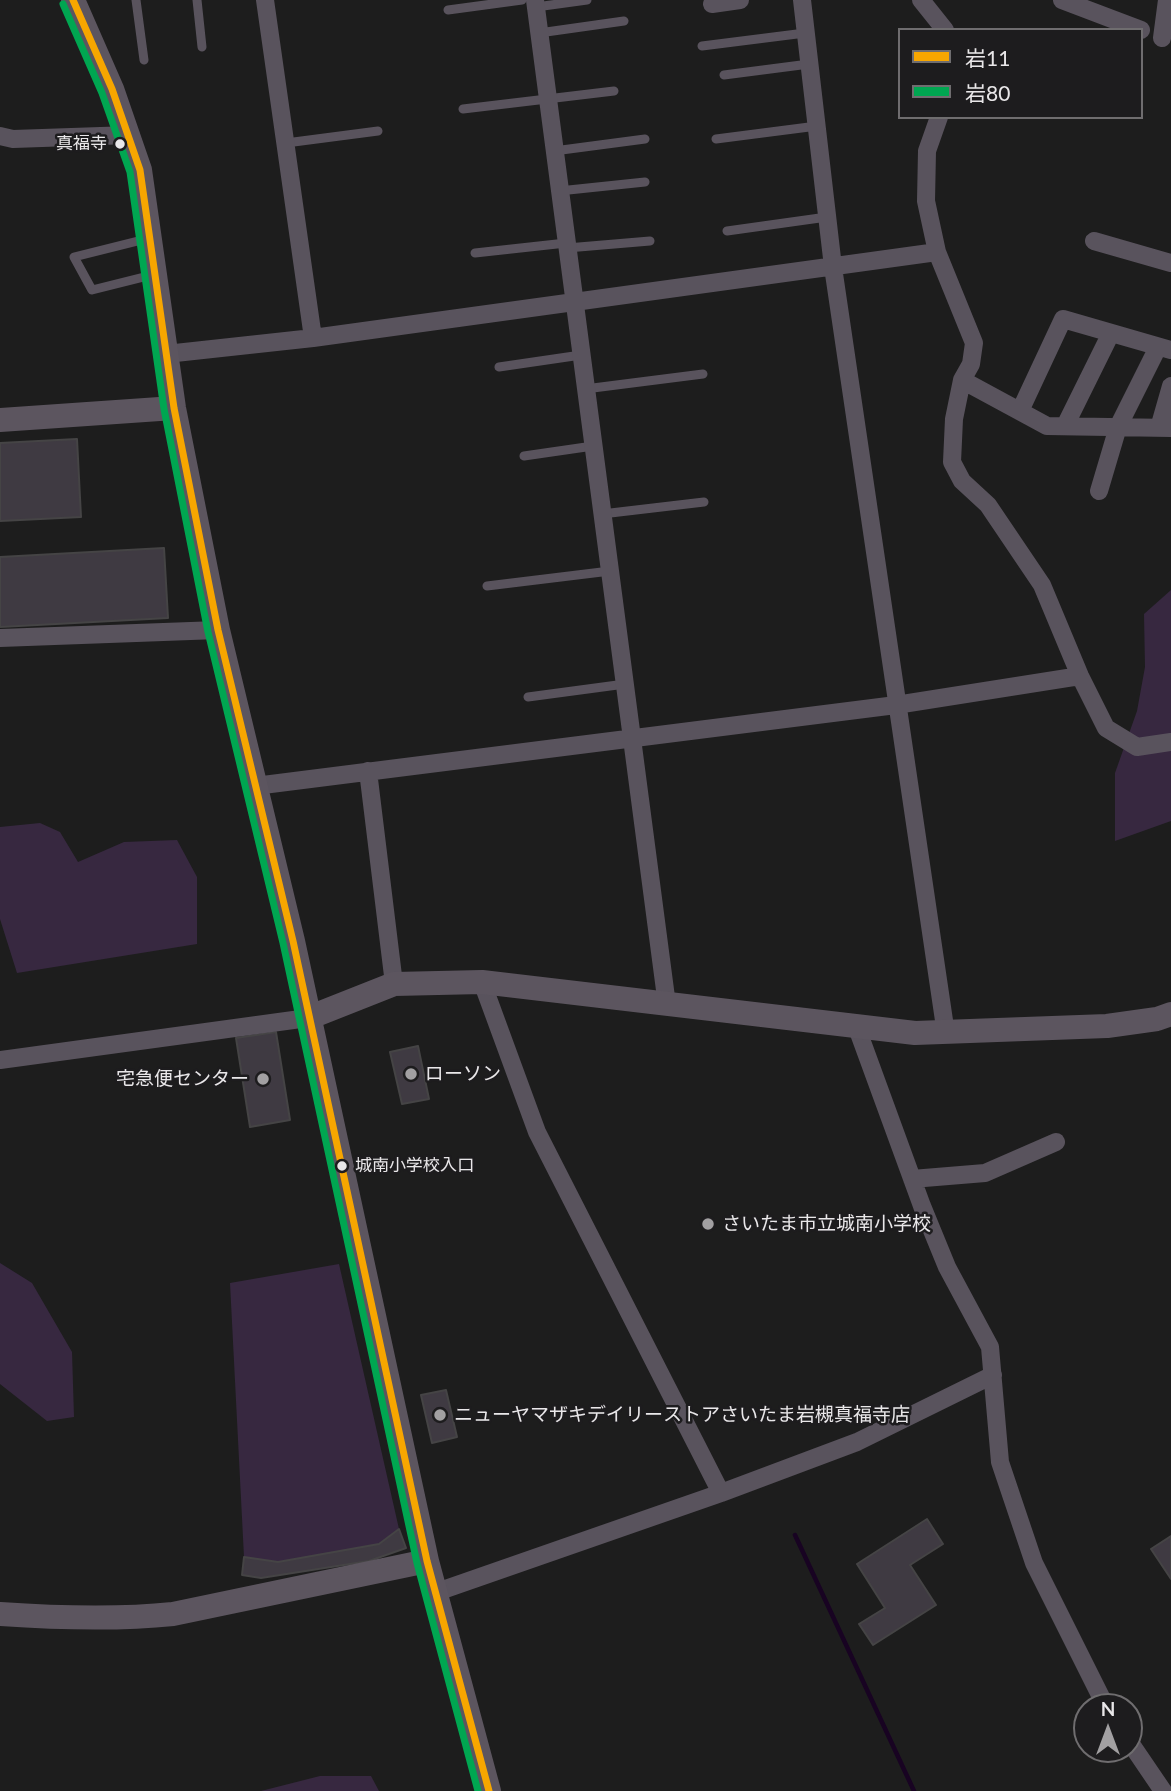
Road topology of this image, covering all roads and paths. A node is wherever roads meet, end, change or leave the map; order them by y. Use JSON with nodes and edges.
{"nodes":[{"id":1,"x":72,"y":0,"type":"edge"},
{"id":2,"x":136,"y":0,"type":"edge"},
{"id":3,"x":197,"y":0,"type":"edge"},
{"id":4,"x":265,"y":0,"type":"edge"},
{"id":5,"x":587,"y":0,"type":"edge"},
{"id":6,"x":740,"y":0,"type":"edge"},
{"id":7,"x":802,"y":0,"type":"edge"},
{"id":8,"x":921,"y":0,"type":"edge"},
{"id":9,"x":1062,"y":0,"type":"edge"},
{"id":10,"x":1167,"y":0,"type":"edge"},
{"id":11,"x":531,"y":2,"type":"edge"},
{"id":12,"x":712,"y":4,"type":"dead end"},
{"id":13,"x":1093,"y":6,"type":"edge"},
{"id":14,"x":448,"y":10,"type":"dead end"},
{"id":15,"x":624,"y":22,"type":"dead end"},
{"id":16,"x":943,"y":28,"type":"edge"},
{"id":17,"x":1137,"y":28,"type":"edge"},
{"id":18,"x":1143,"y":31,"type":"edge"},
{"id":19,"x":539,"y":33,"type":"junction"},
{"id":20,"x":805,"y":33,"type":"junction"},
{"id":21,"x":1166,"y":39,"type":"edge"},
{"id":22,"x":702,"y":46,"type":"dead end"},
{"id":23,"x":202,"y":47,"type":"dead end"},
{"id":24,"x":144,"y":60,"type":"dead end"},
{"id":25,"x":809,"y":64,"type":"junction"},
{"id":26,"x":724,"y":75,"type":"dead end"},
{"id":27,"x":614,"y":91,"type":"dead end"},
{"id":28,"x":548,"y":98,"type":"junction"},
{"id":29,"x":463,"y":109,"type":"dead end"},
{"id":30,"x":938,"y":119,"type":"edge"},
{"id":31,"x":817,"y":126,"type":"junction"},
{"id":32,"x":378,"y":131,"type":"dead end"},
{"id":33,"x":0,"y":135,"type":"edge"},
{"id":34,"x":130,"y":135,"type":"junction"},
{"id":35,"x":645,"y":139,"type":"dead end"},
{"id":36,"x":716,"y":139,"type":"dead end"},
{"id":37,"x":285,"y":143,"type":"junction"},
{"id":38,"x":554,"y":151,"type":"junction"},
{"id":39,"x":645,"y":182,"type":"dead end"},
{"id":40,"x":559,"y":191,"type":"junction"},
{"id":41,"x":827,"y":217,"type":"junction"},
{"id":42,"x":727,"y":231,"type":"dead end"},
{"id":43,"x":152,"y":237,"type":"junction"},
{"id":44,"x":650,"y":241,"type":"dead end"},
{"id":45,"x":1094,"y":241,"type":"dead end"},
{"id":46,"x":566,"y":245,"type":"junction"},
{"id":47,"x":937,"y":252,"type":"junction"},
{"id":48,"x":475,"y":253,"type":"dead end"},
{"id":49,"x":1171,"y":263,"type":"edge"},
{"id":50,"x":833,"y":267,"type":"junction"},
{"id":51,"x":156,"y":274,"type":"junction"},
{"id":52,"x":574,"y":303,"type":"junction"},
{"id":53,"x":1111,"y":333,"type":"junction"},
{"id":54,"x":313,"y":338,"type":"junction"},
{"id":55,"x":1165,"y":348,"type":"edge"},
{"id":56,"x":166,"y":354,"type":"junction"},
{"id":57,"x":581,"y":355,"type":"junction"},
{"id":58,"x":499,"y":367,"type":"dead end"},
{"id":59,"x":703,"y":374,"type":"dead end"},
{"id":60,"x":962,"y":380,"type":"junction"},
{"id":61,"x":1171,"y":386,"type":"edge"},
{"id":62,"x":585,"y":389,"type":"junction"},
{"id":63,"x":174,"y":408,"type":"junction"},
{"id":64,"x":1020,"y":411,"type":"junction"},
{"id":65,"x":0,"y":420,"type":"edge"},
{"id":66,"x":1065,"y":426,"type":"junction"},
{"id":67,"x":1118,"y":427,"type":"junction"},
{"id":68,"x":1165,"y":428,"type":"edge"},
{"id":69,"x":593,"y":446,"type":"junction"},
{"id":70,"x":524,"y":456,"type":"dead end"},
{"id":71,"x":1099,"y":491,"type":"dead end"},
{"id":72,"x":704,"y":502,"type":"dead end"},
{"id":73,"x":602,"y":514,"type":"junction"},
{"id":74,"x":610,"y":571,"type":"junction"},
{"id":75,"x":486,"y":586,"type":"dead end"},
{"id":76,"x":218,"y":630,"type":"junction"},
{"id":77,"x":0,"y":638,"type":"edge"},
{"id":78,"x":1080,"y":676,"type":"junction"},
{"id":79,"x":625,"y":684,"type":"junction"},
{"id":80,"x":528,"y":697,"type":"dead end"},
{"id":81,"x":896,"y":705,"type":"junction"},
{"id":82,"x":632,"y":738,"type":"junction"},
{"id":83,"x":1171,"y":742,"type":"edge"},
{"id":84,"x":368,"y":771,"type":"junction"},
{"id":85,"x":255,"y":786,"type":"junction"},
{"id":86,"x":482,"y":982,"type":"junction"},
{"id":87,"x":394,"y":984,"type":"junction"},
{"id":88,"x":667,"y":1005,"type":"junction"},
{"id":89,"x":1171,"y":1014,"type":"edge"},
{"id":90,"x":308,"y":1018,"type":"junction"},
{"id":91,"x":857,"y":1028,"type":"junction"},
{"id":92,"x":946,"y":1034,"type":"junction"},
{"id":93,"x":0,"y":1060,"type":"edge"},
{"id":94,"x":1056,"y":1142,"type":"dead end"},
{"id":95,"x":912,"y":1180,"type":"junction"},
{"id":96,"x":993,"y":1376,"type":"junction"},
{"id":97,"x":721,"y":1493,"type":"junction"},
{"id":98,"x":427,"y":1561,"type":"junction"},
{"id":99,"x":434,"y":1593,"type":"junction"},
{"id":100,"x":0,"y":1614,"type":"edge"},
{"id":101,"x":1099,"y":1693,"type":"edge"},
{"id":102,"x":1143,"y":1762,"type":"edge"},
{"id":103,"x":489,"y":1791,"type":"edge"},
{"id":104,"x":1163,"y":1791,"type":"edge"}],
"edges":[{"from":1,"to":34,"type":"main road"},
{"from":2,"to":24,"type":"lane"},
{"from":3,"to":23,"type":"lane"},
{"from":4,"to":37,"type":"street"},
{"from":5,"to":11,"type":"lane"},
{"from":6,"to":12,"type":"street"},
{"from":7,"to":20,"type":"street"},
{"from":8,"to":16,"type":"street"},
{"from":9,"to":13,"type":"street"},
{"from":10,"to":21,"type":"street"},
{"from":11,"to":14,"type":"lane"},
{"from":11,"to":19,"type":"street"},
{"from":13,"to":17,"type":"street"},
{"from":15,"to":19,"type":"lane"},
{"from":18,"to":21,"type":"street"},
{"from":19,"to":28,"type":"street"},
{"from":20,"to":22,"type":"lane"},
{"from":20,"to":25,"type":"street"},
{"from":25,"to":26,"type":"lane"},
{"from":25,"to":31,"type":"street"},
{"from":27,"to":28,"type":"lane"},
{"from":28,"to":29,"type":"lane"},
{"from":28,"to":38,"type":"street"},
{"from":30,"to":47,"type":"street"},
{"from":31,"to":36,"type":"lane"},
{"from":31,"to":41,"type":"street"},
{"from":32,"to":37,"type":"lane"},
{"from":33,"to":34,"type":"street"},
{"from":34,"to":43,"type":"main road"},
{"from":35,"to":38,"type":"lane"},
{"from":37,"to":54,"type":"street"},
{"from":38,"to":40,"type":"street"},
{"from":39,"to":40,"type":"lane"},
{"from":40,"to":46,"type":"street"},
{"from":41,"to":42,"type":"lane"},
{"from":41,"to":50,"type":"street"},
{"from":43,"to":51,"type":"main road"},
{"from":43,"to":51,"type":"lane"},
{"from":44,"to":46,"type":"lane"},
{"from":45,"to":49,"type":"street"},
{"from":46,"to":48,"type":"lane"},
{"from":46,"to":52,"type":"street"},
{"from":47,"to":50,"type":"street"},
{"from":47,"to":60,"type":"street"},
{"from":50,"to":52,"type":"street"},
{"from":50,"to":81,"type":"street"},
{"from":51,"to":56,"type":"main road"},
{"from":52,"to":54,"type":"street"},
{"from":52,"to":57,"type":"street"},
{"from":53,"to":55,"type":"street"},
{"from":53,"to":64,"type":"street"},
{"from":53,"to":66,"type":"street"},
{"from":54,"to":56,"type":"street"},
{"from":55,"to":67,"type":"street"},
{"from":56,"to":63,"type":"main road"},
{"from":57,"to":58,"type":"lane"},
{"from":57,"to":62,"type":"street"},
{"from":59,"to":62,"type":"lane"},
{"from":60,"to":64,"type":"street"},
{"from":60,"to":78,"type":"street"},
{"from":61,"to":68,"type":"street"},
{"from":62,"to":69,"type":"street"},
{"from":63,"to":65,"type":"main road"},
{"from":63,"to":76,"type":"main road"},
{"from":64,"to":66,"type":"street"},
{"from":66,"to":67,"type":"street"},
{"from":67,"to":68,"type":"street"},
{"from":67,"to":71,"type":"street"},
{"from":69,"to":70,"type":"lane"},
{"from":69,"to":73,"type":"street"},
{"from":72,"to":73,"type":"lane"},
{"from":73,"to":74,"type":"street"},
{"from":74,"to":75,"type":"lane"},
{"from":74,"to":79,"type":"street"},
{"from":76,"to":77,"type":"street"},
{"from":76,"to":85,"type":"main road"},
{"from":78,"to":81,"type":"street"},
{"from":78,"to":83,"type":"street"},
{"from":79,"to":80,"type":"lane"},
{"from":79,"to":82,"type":"street"},
{"from":81,"to":82,"type":"street"},
{"from":81,"to":92,"type":"street"},
{"from":82,"to":84,"type":"street"},
{"from":82,"to":88,"type":"street"},
{"from":84,"to":85,"type":"street"},
{"from":84,"to":87,"type":"street"},
{"from":85,"to":90,"type":"main road"},
{"from":86,"to":87,"type":"main road"},
{"from":86,"to":88,"type":"main road"},
{"from":86,"to":97,"type":"street"},
{"from":87,"to":90,"type":"main road"},
{"from":88,"to":91,"type":"main road"},
{"from":89,"to":92,"type":"main road"},
{"from":90,"to":93,"type":"street"},
{"from":90,"to":98,"type":"main road"},
{"from":91,"to":92,"type":"main road"},
{"from":91,"to":95,"type":"street"},
{"from":94,"to":95,"type":"street"},
{"from":95,"to":96,"type":"street"},
{"from":96,"to":97,"type":"street"},
{"from":96,"to":101,"type":"street"},
{"from":97,"to":99,"type":"street"},
{"from":98,"to":99,"type":"main road"},
{"from":98,"to":100,"type":"main road"},
{"from":99,"to":103,"type":"main road"},
{"from":102,"to":104,"type":"street"}]}
